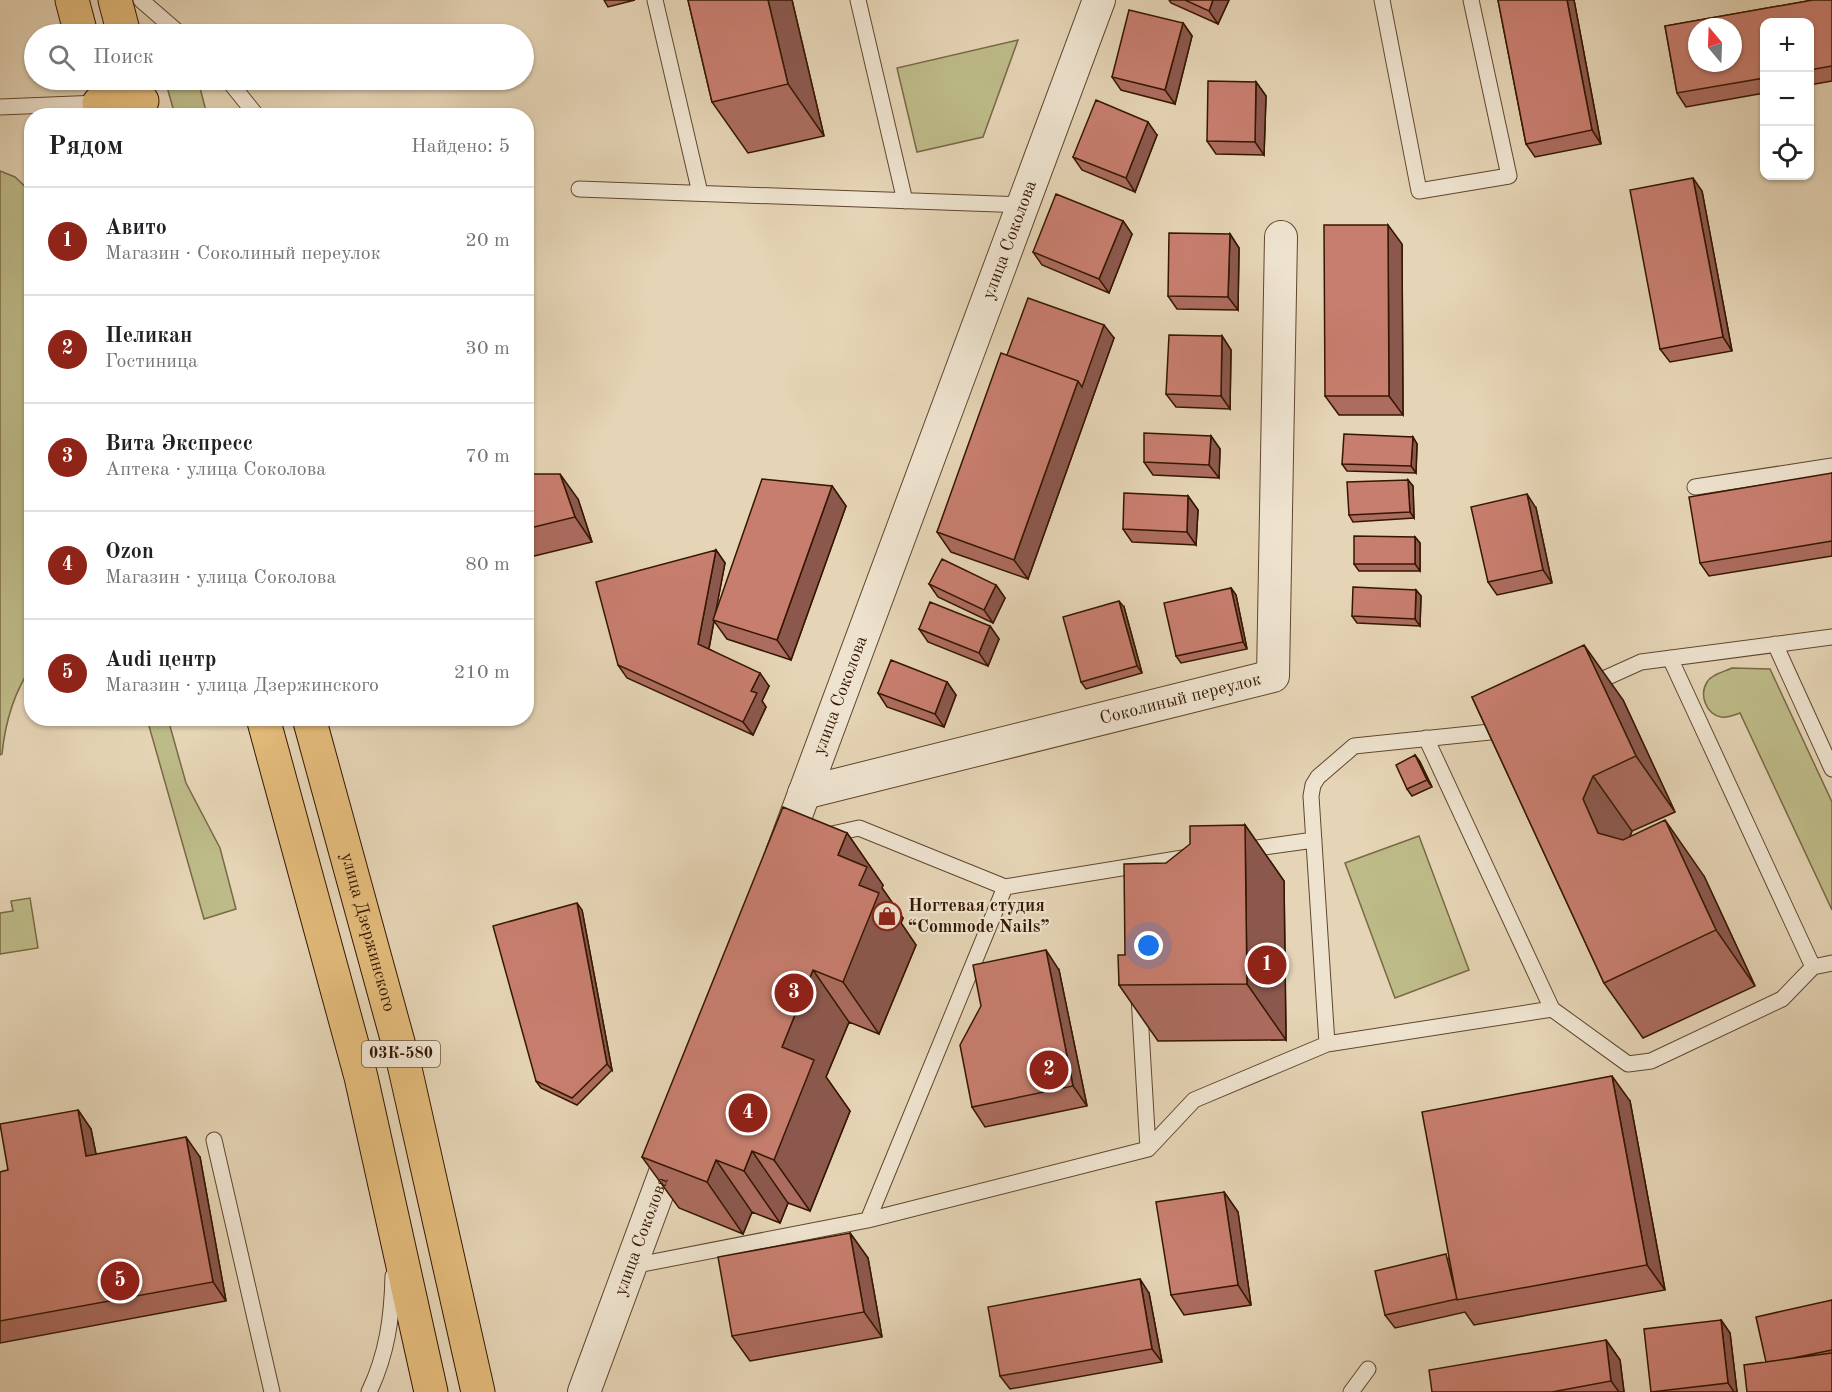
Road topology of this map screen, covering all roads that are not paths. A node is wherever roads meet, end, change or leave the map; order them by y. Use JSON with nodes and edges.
{"nodes":[{"id":1,"x":72,"y":0,"type":"edge"},
{"id":2,"x":115,"y":0,"type":"edge"},
{"id":3,"x":141,"y":0,"type":"edge"},
{"id":4,"x":655,"y":0,"type":"edge"},
{"id":5,"x":858,"y":0,"type":"edge"},
{"id":6,"x":1382,"y":0,"type":"edge"},
{"id":7,"x":1471,"y":0,"type":"edge"},
{"id":8,"x":1090,"y":7,"type":"edge"},
{"id":9,"x":78,"y":24,"type":"edge"},
{"id":10,"x":121,"y":24,"type":"edge"},
{"id":11,"x":169,"y":24,"type":"edge"},
{"id":12,"x":236,"y":90,"type":"edge"},
{"id":13,"x":98,"y":99,"type":"edge"},
{"id":14,"x":141,"y":99,"type":"edge"},
{"id":15,"x":0,"y":107,"type":"edge"},
{"id":16,"x":251,"y":108,"type":"edge"},
{"id":17,"x":579,"y":189,"type":"dead end"},
{"id":18,"x":700,"y":194,"type":"junction"},
{"id":19,"x":905,"y":201,"type":"junction"},
{"id":20,"x":1023,"y":205,"type":"junction"},
{"id":21,"x":1281,"y":237,"type":"dead end"},
{"id":22,"x":1832,"y":466,"type":"edge"},
{"id":23,"x":1695,"y":487,"type":"dead end"},
{"id":24,"x":1832,"y":637,"type":"edge"},
{"id":25,"x":1775,"y":644,"type":"junction"},
{"id":26,"x":1670,"y":658,"type":"junction"},
{"id":27,"x":1576,"y":692,"type":"edge"},
{"id":28,"x":1522,"y":717,"type":"edge"},
{"id":29,"x":265,"y":726,"type":"edge"},
{"id":30,"x":311,"y":726,"type":"edge"},
{"id":31,"x":1426,"y":738,"type":"junction"},
{"id":32,"x":1832,"y":769,"type":"edge"},
{"id":33,"x":804,"y":794,"type":"junction"},
{"id":34,"x":1314,"y":840,"type":"junction"},
{"id":35,"x":786,"y":843,"type":"junction"},
{"id":36,"x":1223,"y":853,"type":"edge"},
{"id":37,"x":1200,"y":856,"type":"edge"},
{"id":38,"x":774,"y":876,"type":"edge"},
{"id":39,"x":1005,"y":887,"type":"junction"},
{"id":40,"x":1832,"y":963,"type":"edge"},
{"id":41,"x":1813,"y":967,"type":"junction"},
{"id":42,"x":1138,"y":984,"type":"edge"},
{"id":43,"x":1551,"y":1009,"type":"junction"},
{"id":44,"x":1327,"y":1044,"type":"junction"},
{"id":45,"x":684,"y":1121,"type":"edge"},
{"id":46,"x":214,"y":1140,"type":"dead end"},
{"id":47,"x":1148,"y":1149,"type":"junction"},
{"id":48,"x":389,"y":1198,"type":"junction"},
{"id":49,"x":868,"y":1220,"type":"junction"},
{"id":50,"x":632,"y":1266,"type":"junction"},
{"id":51,"x":1368,"y":1369,"type":"dead end"},
{"id":52,"x":272,"y":1392,"type":"edge"},
{"id":53,"x":369,"y":1392,"type":"edge"},
{"id":54,"x":431,"y":1392,"type":"edge"},
{"id":55,"x":478,"y":1392,"type":"edge"},
{"id":56,"x":584,"y":1392,"type":"edge"},
{"id":57,"x":1351,"y":1392,"type":"edge"}],
"edges":[{"from":1,"to":9,"type":"main road"},
{"from":2,"to":10,"type":"main road"},
{"from":3,"to":11,"type":"lane"},
{"from":4,"to":18,"type":"lane"},
{"from":5,"to":19,"type":"lane"},
{"from":6,"to":7,"type":"lane"},
{"from":8,"to":20,"type":"street","name":"улица Соколова"},
{"from":12,"to":16,"type":"lane"},
{"from":13,"to":14,"type":"main road"},
{"from":13,"to":15,"type":"lane"},
{"from":17,"to":18,"type":"lane"},
{"from":18,"to":19,"type":"lane"},
{"from":19,"to":20,"type":"lane"},
{"from":20,"to":33,"type":"street","name":"улица Соколова"},
{"from":21,"to":33,"type":"street","name":"Соколиный переулок"},
{"from":22,"to":23,"type":"lane"},
{"from":24,"to":25,"type":"lane"},
{"from":25,"to":26,"type":"lane"},
{"from":25,"to":32,"type":"lane"},
{"from":26,"to":27,"type":"lane"},
{"from":26,"to":41,"type":"lane"},
{"from":28,"to":31,"type":"lane"},
{"from":29,"to":48,"type":"main road","number":"03К-580"},
{"from":30,"to":55,"type":"main road","name":"улица Дзержинского","number":"03К-580"},
{"from":31,"to":34,"type":"lane"},
{"from":31,"to":43,"type":"lane"},
{"from":33,"to":35,"type":"street","name":"улица Соколова"},
{"from":34,"to":36,"type":"lane"},
{"from":34,"to":44,"type":"lane"},
{"from":35,"to":38,"type":"street","name":"улица Соколова"},
{"from":35,"to":39,"type":"lane"},
{"from":37,"to":39,"type":"lane"},
{"from":39,"to":49,"type":"lane"},
{"from":40,"to":41,"type":"lane"},
{"from":41,"to":43,"type":"lane"},
{"from":42,"to":47,"type":"lane"},
{"from":43,"to":44,"type":"lane"},
{"from":44,"to":47,"type":"lane"},
{"from":45,"to":50,"type":"street","name":"улица Соколова"},
{"from":46,"to":52,"type":"lane"},
{"from":47,"to":49,"type":"lane"},
{"from":48,"to":53,"type":"lane"},
{"from":48,"to":54,"type":"main road","number":"03К-580"},
{"from":49,"to":50,"type":"lane"},
{"from":50,"to":56,"type":"street","name":"улица Соколова"},
{"from":51,"to":57,"type":"lane"}]}
